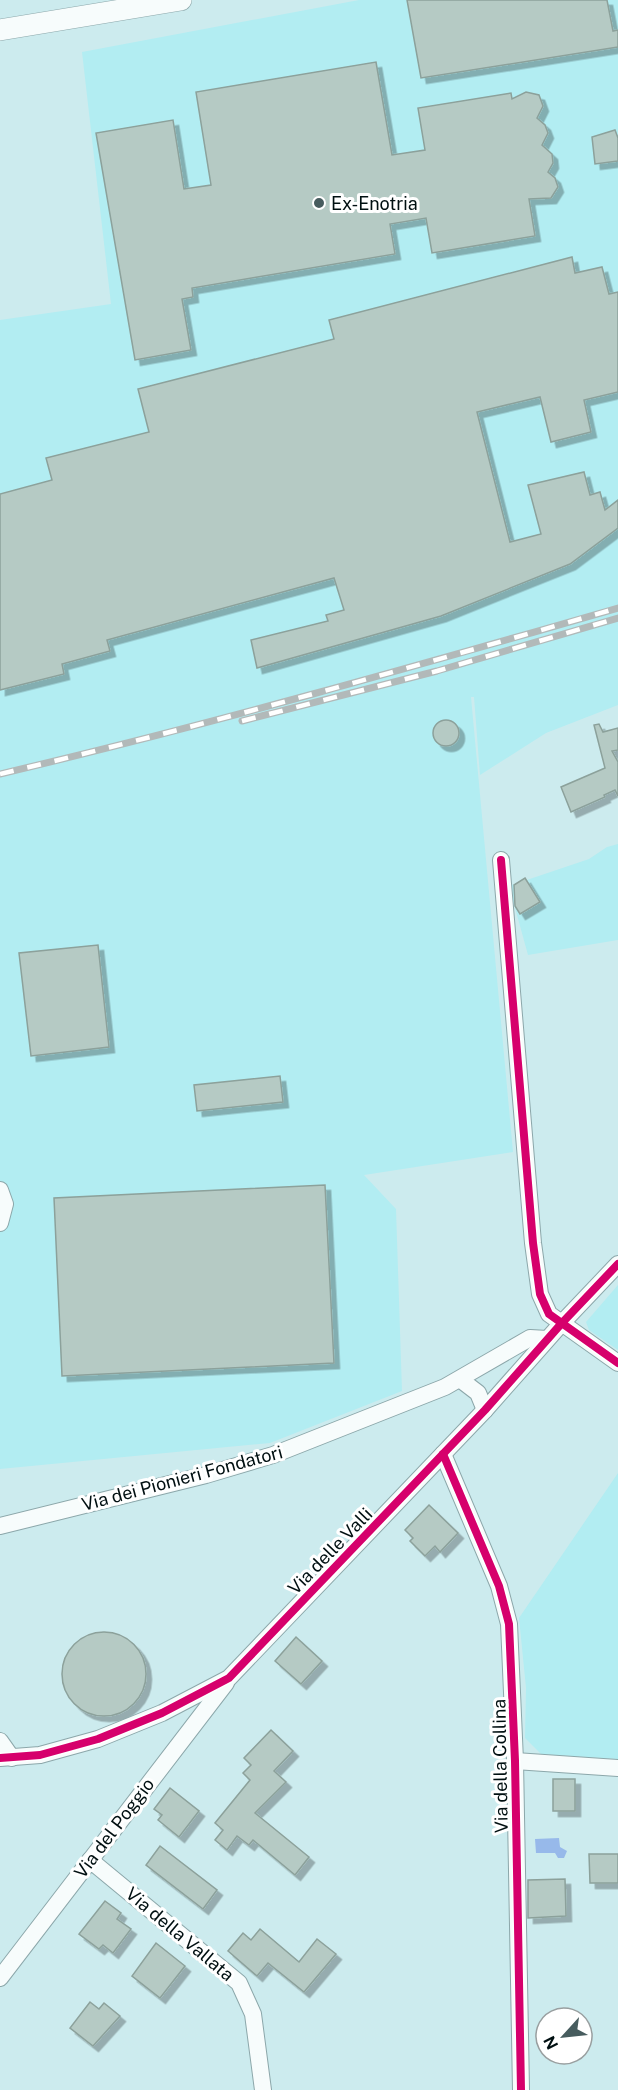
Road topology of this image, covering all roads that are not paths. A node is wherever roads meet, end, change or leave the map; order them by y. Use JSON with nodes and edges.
{"nodes":[{"id":1,"x":181,"y":0,"type":"edge"},
{"id":2,"x":0,"y":30,"type":"edge"},
{"id":3,"x":501,"y":860,"type":"dead end"},
{"id":4,"x":0,"y":1190,"type":"edge"},
{"id":5,"x":0,"y":1223,"type":"edge"},
{"id":6,"x":618,"y":1264,"type":"edge"},
{"id":7,"x":561,"y":1324,"type":"junction"},
{"id":8,"x":547,"y":1340,"type":"junction"},
{"id":9,"x":618,"y":1363,"type":"edge"},
{"id":10,"x":460,"y":1380,"type":"junction"},
{"id":11,"x":485,"y":1410,"type":"junction"},
{"id":12,"x":444,"y":1454,"type":"junction"},
{"id":13,"x":0,"y":1526,"type":"edge"},
{"id":14,"x":229,"y":1678,"type":"junction"},
{"id":15,"x":0,"y":1741,"type":"edge"},
{"id":16,"x":6,"y":1758,"type":"edge"},
{"id":17,"x":515,"y":1761,"type":"junction"},
{"id":18,"x":618,"y":1768,"type":"edge"},
{"id":19,"x":90,"y":1860,"type":"junction"},
{"id":20,"x":0,"y":1977,"type":"edge"},
{"id":21,"x":263,"y":2090,"type":"edge"},
{"id":22,"x":521,"y":2090,"type":"edge"}],
"edges":[{"from":1,"to":2,"type":"main road"},
{"from":3,"to":7,"type":"street"},
{"from":4,"to":5,"type":"street"},
{"from":6,"to":7,"type":"street","name":"Via delle Valli"},
{"from":7,"to":8,"type":"street","name":"Via delle Valli"},
{"from":7,"to":9,"type":"street"},
{"from":8,"to":10,"type":"street","name":"Via dei Pionieri Fondatori"},
{"from":8,"to":11,"type":"street","name":"Via delle Valli"},
{"from":10,"to":11,"type":"street"},
{"from":10,"to":13,"type":"street","name":"Via dei Pionieri Fondatori"},
{"from":11,"to":12,"type":"street","name":"Via delle Valli"},
{"from":12,"to":14,"type":"street","name":"Via delle Valli"},
{"from":12,"to":17,"type":"street","name":"Via della Collina"},
{"from":14,"to":16,"type":"street","name":"Via delle Valli"},
{"from":14,"to":19,"type":"street","name":"Via del Poggio"},
{"from":15,"to":16,"type":"street"},
{"from":17,"to":18,"type":"street"},
{"from":17,"to":22,"type":"street","name":"Via della Collina"},
{"from":19,"to":20,"type":"street","name":"Via del Poggio"},
{"from":19,"to":21,"type":"street","name":"Via della Vallata"}]}
